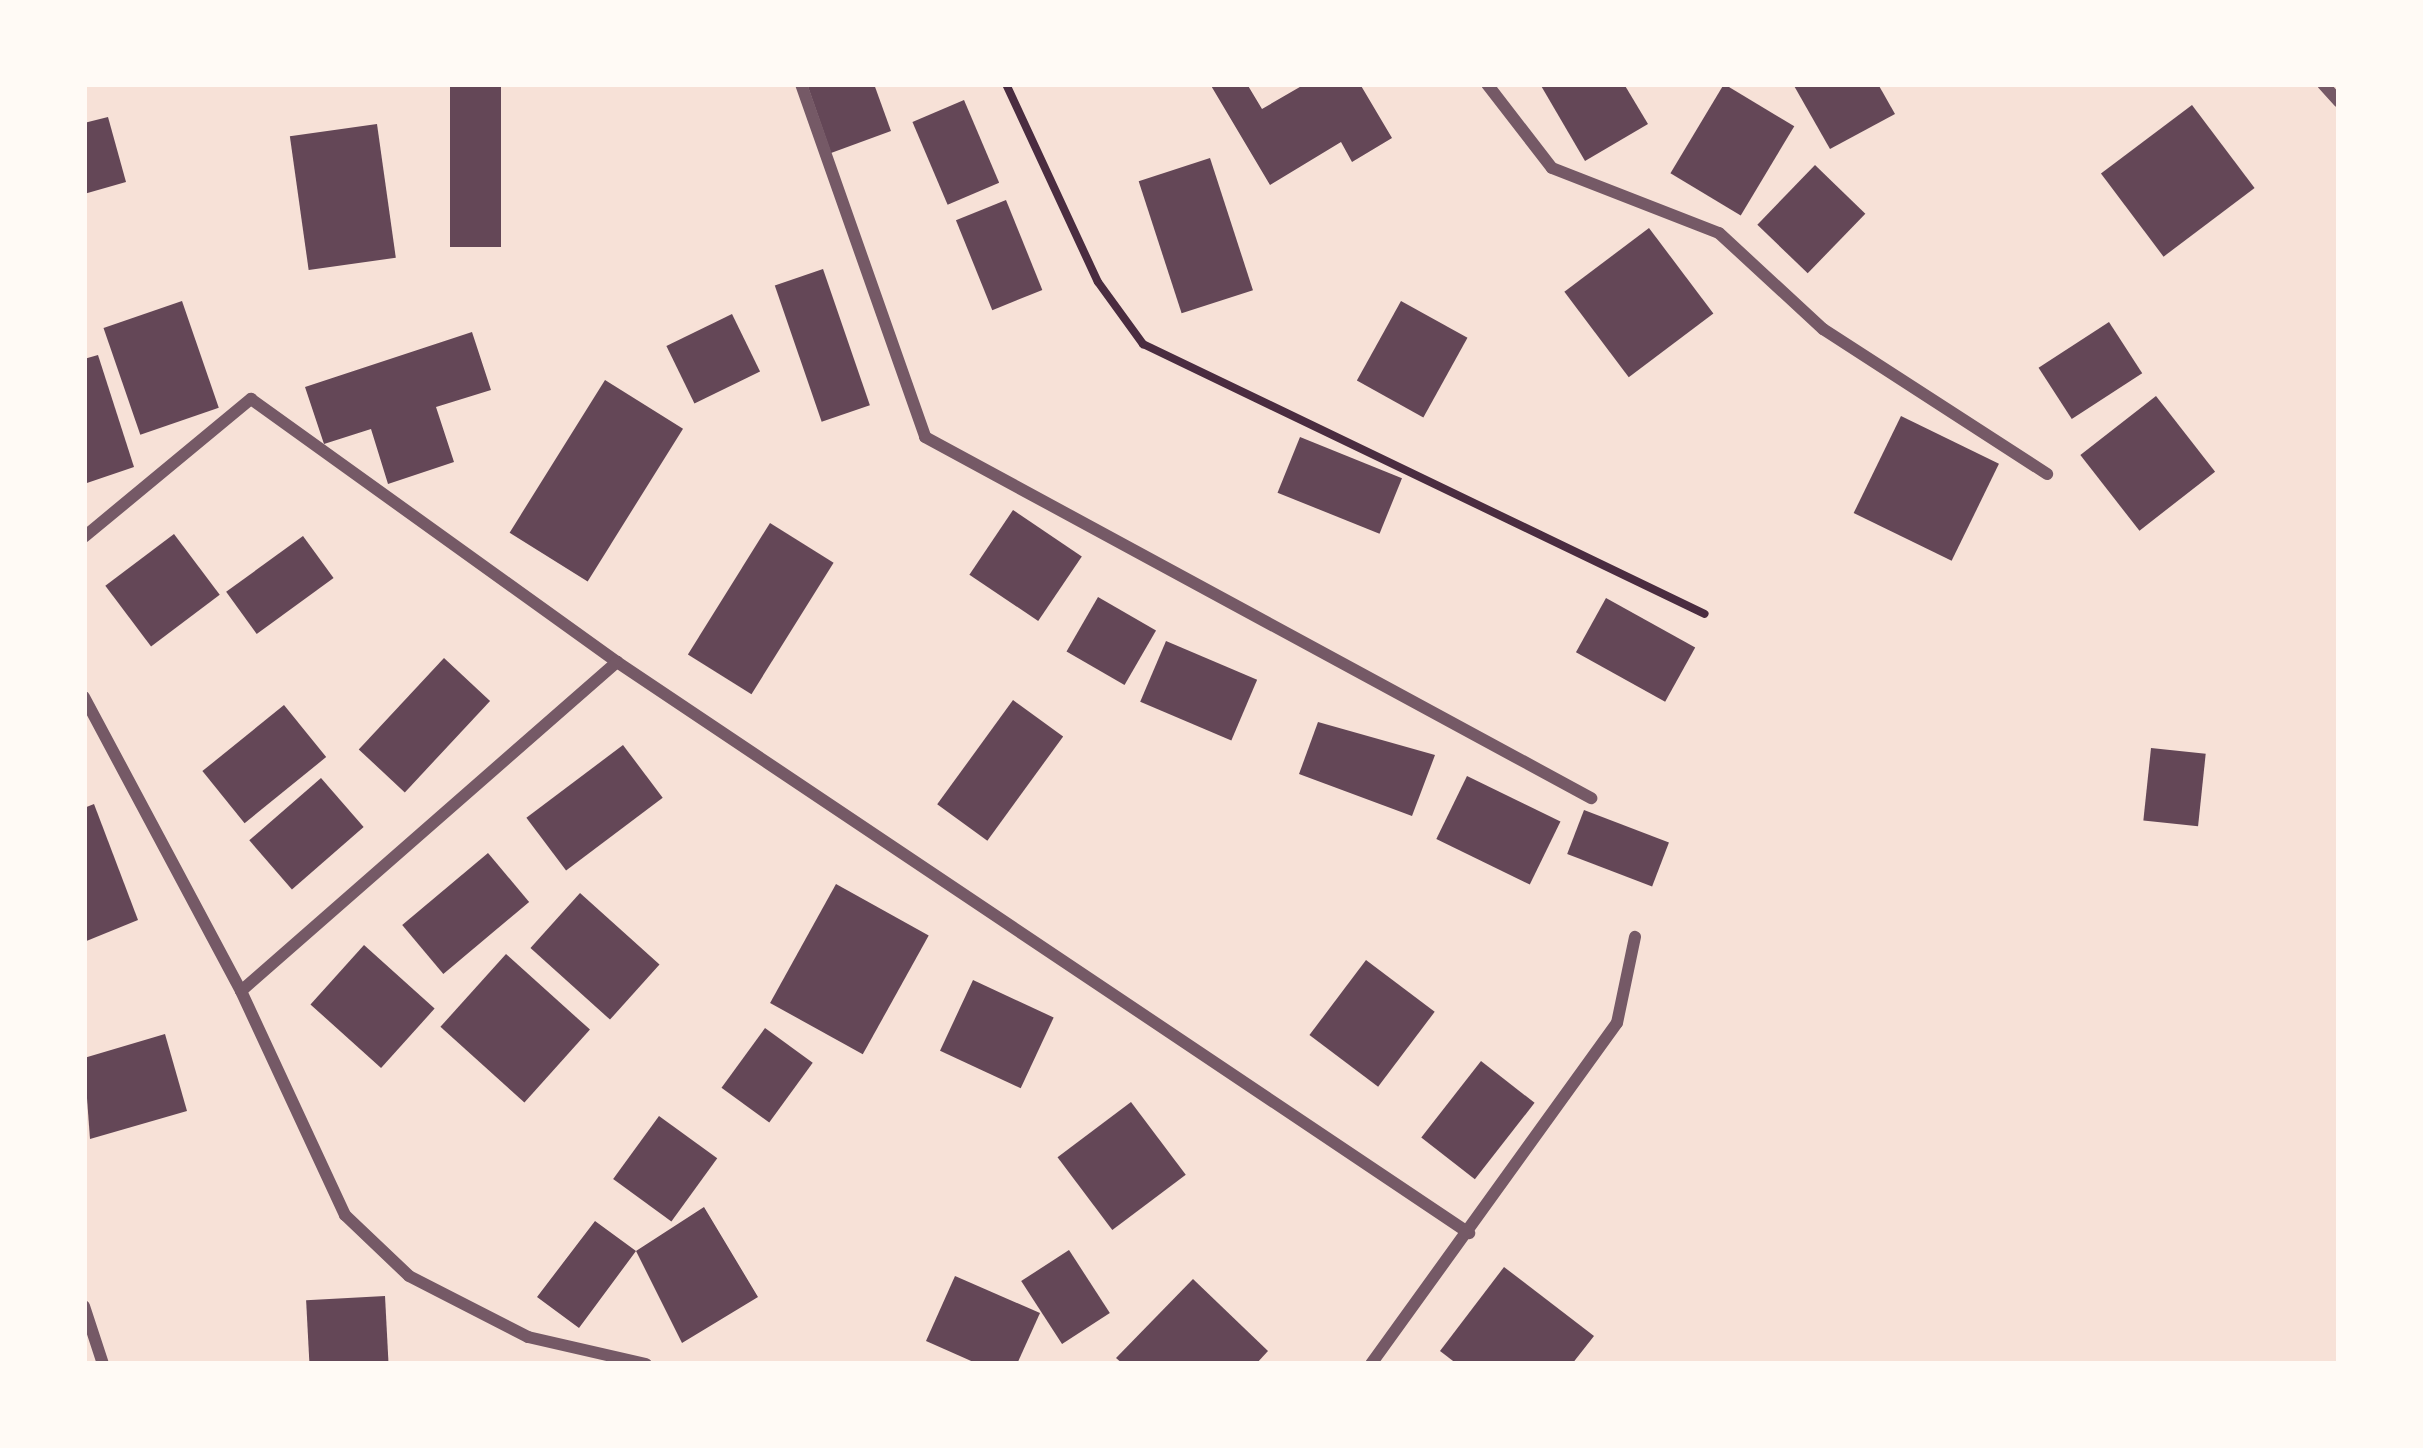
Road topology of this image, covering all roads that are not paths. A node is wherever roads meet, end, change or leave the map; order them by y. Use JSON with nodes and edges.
{"nodes":[{"id":1,"x":801,"y":84,"type":"edge"},
{"id":2,"x":1486,"y":84,"type":"edge"},
{"id":3,"x":2323,"y":84,"type":"edge"},
{"id":4,"x":2339,"y":102,"type":"edge"},
{"id":5,"x":2047,"y":474,"type":"dead end"},
{"id":6,"x":84,"y":536,"type":"edge"},
{"id":7,"x":617,"y":662,"type":"junction"},
{"id":8,"x":84,"y":698,"type":"edge"},
{"id":9,"x":1591,"y":798,"type":"dead end"},
{"id":10,"x":1635,"y":937,"type":"dead end"},
{"id":11,"x":242,"y":991,"type":"junction"},
{"id":12,"x":1469,"y":1233,"type":"junction"},
{"id":13,"x":84,"y":1306,"type":"edge"},
{"id":14,"x":103,"y":1364,"type":"edge"},
{"id":15,"x":646,"y":1364,"type":"edge"},
{"id":16,"x":1371,"y":1364,"type":"edge"}],
"edges":[{"from":1,"to":9,"type":"street"},
{"from":2,"to":5,"type":"street"},
{"from":3,"to":4,"type":"street"},
{"from":6,"to":7,"type":"street"},
{"from":7,"to":11,"type":"street"},
{"from":7,"to":12,"type":"street"},
{"from":8,"to":11,"type":"street"},
{"from":10,"to":12,"type":"street"},
{"from":11,"to":15,"type":"street"},
{"from":12,"to":16,"type":"street"},
{"from":13,"to":14,"type":"street"}]}
